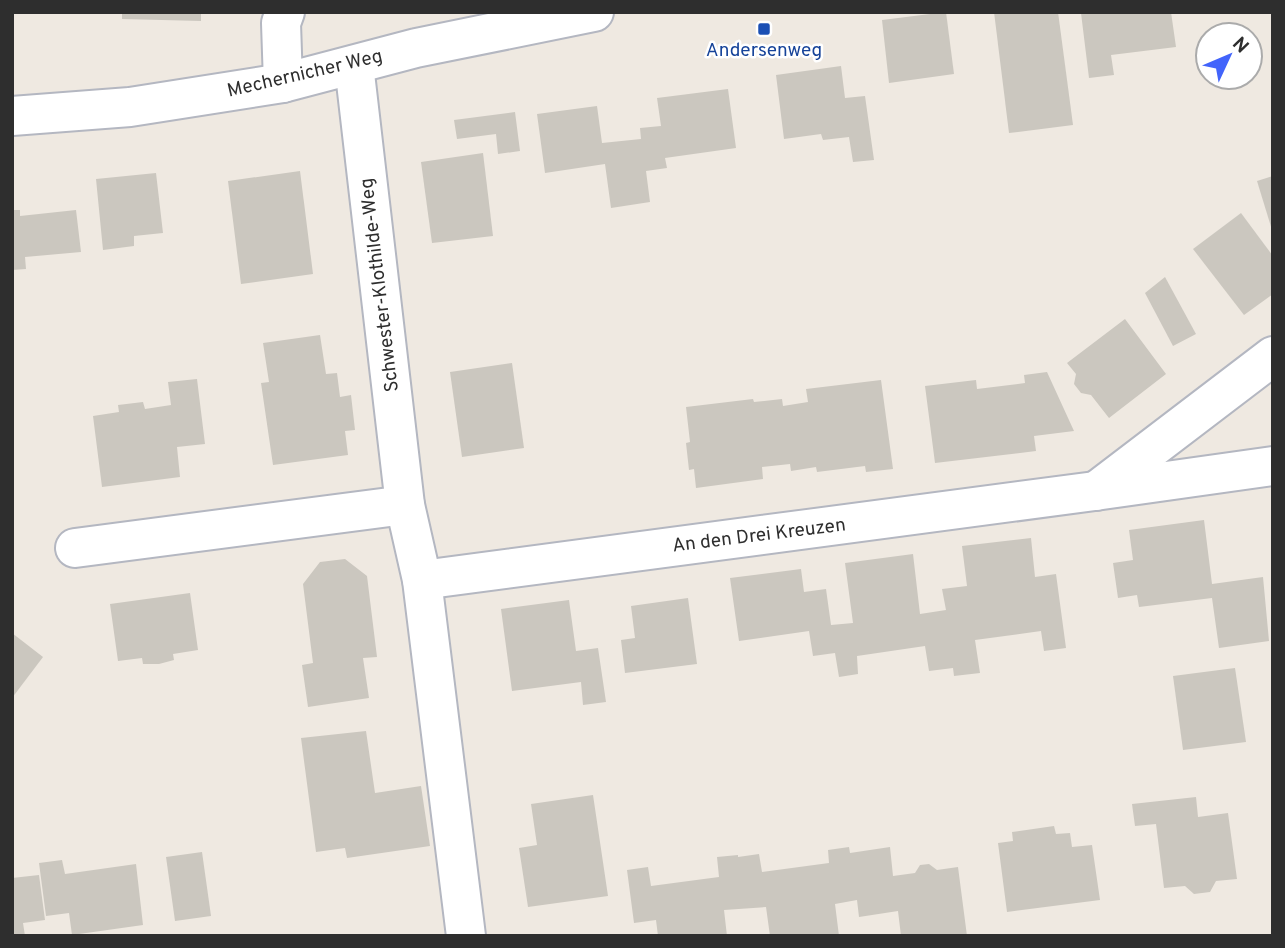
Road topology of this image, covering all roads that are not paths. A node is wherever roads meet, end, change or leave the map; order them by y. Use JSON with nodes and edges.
{"nodes":[{"id":1,"x":285,"y":12,"type":"edge"},
{"id":2,"x":594,"y":12,"type":"edge"},
{"id":3,"x":354,"y":65,"type":"junction"},
{"id":4,"x":283,"y":83,"type":"junction"},
{"id":5,"x":12,"y":116,"type":"edge"},
{"id":6,"x":1273,"y":356,"type":"edge"},
{"id":7,"x":1273,"y":466,"type":"edge"},
{"id":8,"x":1095,"y":491,"type":"junction"},
{"id":9,"x":405,"y":505,"type":"junction"},
{"id":10,"x":75,"y":548,"type":"dead end"},
{"id":11,"x":422,"y":580,"type":"junction"},
{"id":12,"x":466,"y":936,"type":"edge"}],
"edges":[{"from":1,"to":4,"type":"street"},
{"from":2,"to":3,"type":"street","name":"Mechernicher Weg"},
{"from":3,"to":4,"type":"street","name":"Mechernicher Weg"},
{"from":3,"to":9,"type":"street","name":"Schwester-Klothilde-Weg"},
{"from":4,"to":5,"type":"street","name":"Mechernicher Weg"},
{"from":6,"to":8,"type":"street","name":"An den Drei Kreuzen"},
{"from":7,"to":8,"type":"street","name":"An den Drei Kreuzen"},
{"from":8,"to":11,"type":"street","name":"An den Drei Kreuzen"},
{"from":9,"to":10,"type":"street"},
{"from":9,"to":11,"type":"street","name":"Schwester-Klothilde-Weg"},
{"from":11,"to":12,"type":"street","name":"Schwester-Klothilde-Weg"}]}
